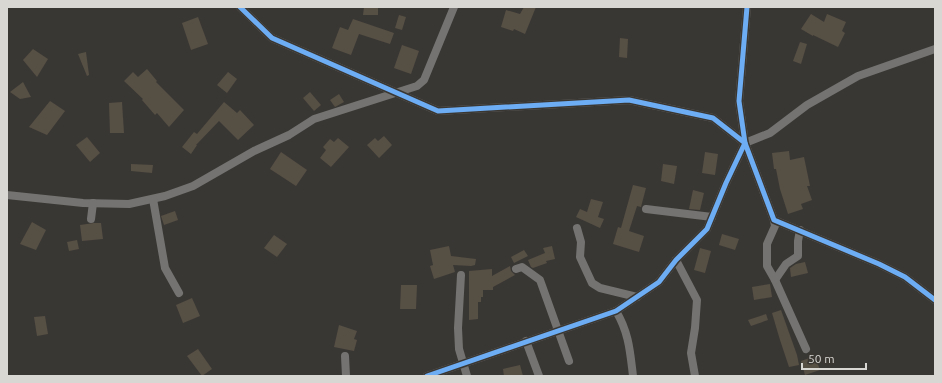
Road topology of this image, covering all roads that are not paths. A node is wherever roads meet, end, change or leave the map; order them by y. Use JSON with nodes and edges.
{"nodes":[{"id":1,"x":240,"y":7,"type":"edge"},
{"id":2,"x":454,"y":7,"type":"edge"},
{"id":3,"x":747,"y":7,"type":"edge"},
{"id":4,"x":935,"y":49,"type":"edge"},
{"id":5,"x":396,"y":93,"type":"junction"},
{"id":6,"x":745,"y":143,"type":"junction"},
{"id":7,"x":7,"y":195,"type":"edge"},
{"id":8,"x":153,"y":199,"type":"junction"},
{"id":9,"x":93,"y":203,"type":"junction"},
{"id":10,"x":646,"y":209,"type":"dead end"},
{"id":11,"x":712,"y":217,"type":"junction"},
{"id":12,"x":91,"y":219,"type":"dead end"},
{"id":13,"x":774,"y":220,"type":"junction"},
{"id":14,"x":577,"y":228,"type":"dead end"},
{"id":15,"x":800,"y":230,"type":"junction"},
{"id":16,"x":676,"y":260,"type":"junction"},
{"id":17,"x":516,"y":269,"type":"dead end"},
{"id":18,"x":461,"y":275,"type":"dead end"},
{"id":19,"x":775,"y":280,"type":"junction"},
{"id":20,"x":179,"y":293,"type":"dead end"},
{"id":21,"x":637,"y":297,"type":"junction"},
{"id":22,"x":935,"y":300,"type":"edge"},
{"id":23,"x":616,"y":311,"type":"junction"},
{"id":24,"x":557,"y":331,"type":"junction"},
{"id":25,"x":526,"y":341,"type":"junction"},
{"id":26,"x":806,"y":349,"type":"dead end"},
{"id":27,"x":345,"y":356,"type":"dead end"},
{"id":28,"x":569,"y":361,"type":"dead end"},
{"id":29,"x":464,"y":363,"type":"junction"},
{"id":30,"x":346,"y":376,"type":"edge"},
{"id":31,"x":427,"y":376,"type":"edge"},
{"id":32,"x":467,"y":376,"type":"edge"},
{"id":33,"x":539,"y":376,"type":"edge"},
{"id":34,"x":633,"y":376,"type":"edge"},
{"id":35,"x":695,"y":376,"type":"edge"}],
"edges":[{"from":1,"to":5,"type":"street"},
{"from":2,"to":5,"type":"street"},
{"from":3,"to":6,"type":"street"},
{"from":4,"to":6,"type":"street"},
{"from":5,"to":6,"type":"street"},
{"from":5,"to":8,"type":"street"},
{"from":6,"to":11,"type":"street"},
{"from":6,"to":13,"type":"street"},
{"from":7,"to":9,"type":"street"},
{"from":8,"to":9,"type":"street"},
{"from":8,"to":20,"type":"street"},
{"from":9,"to":12,"type":"street"},
{"from":10,"to":11,"type":"street"},
{"from":11,"to":16,"type":"street"},
{"from":13,"to":15,"type":"street"},
{"from":13,"to":19,"type":"street"},
{"from":14,"to":21,"type":"street"},
{"from":15,"to":19,"type":"street"},
{"from":15,"to":22,"type":"street"},
{"from":16,"to":21,"type":"street"},
{"from":16,"to":35,"type":"street"},
{"from":17,"to":24,"type":"street"},
{"from":18,"to":29,"type":"street"},
{"from":19,"to":26,"type":"street"},
{"from":21,"to":23,"type":"street"},
{"from":23,"to":24,"type":"street"},
{"from":23,"to":34,"type":"street"},
{"from":24,"to":25,"type":"street"},
{"from":24,"to":28,"type":"street"},
{"from":25,"to":29,"type":"street"},
{"from":25,"to":33,"type":"street"},
{"from":27,"to":30,"type":"street"},
{"from":29,"to":31,"type":"street"},
{"from":29,"to":32,"type":"street"}]}
